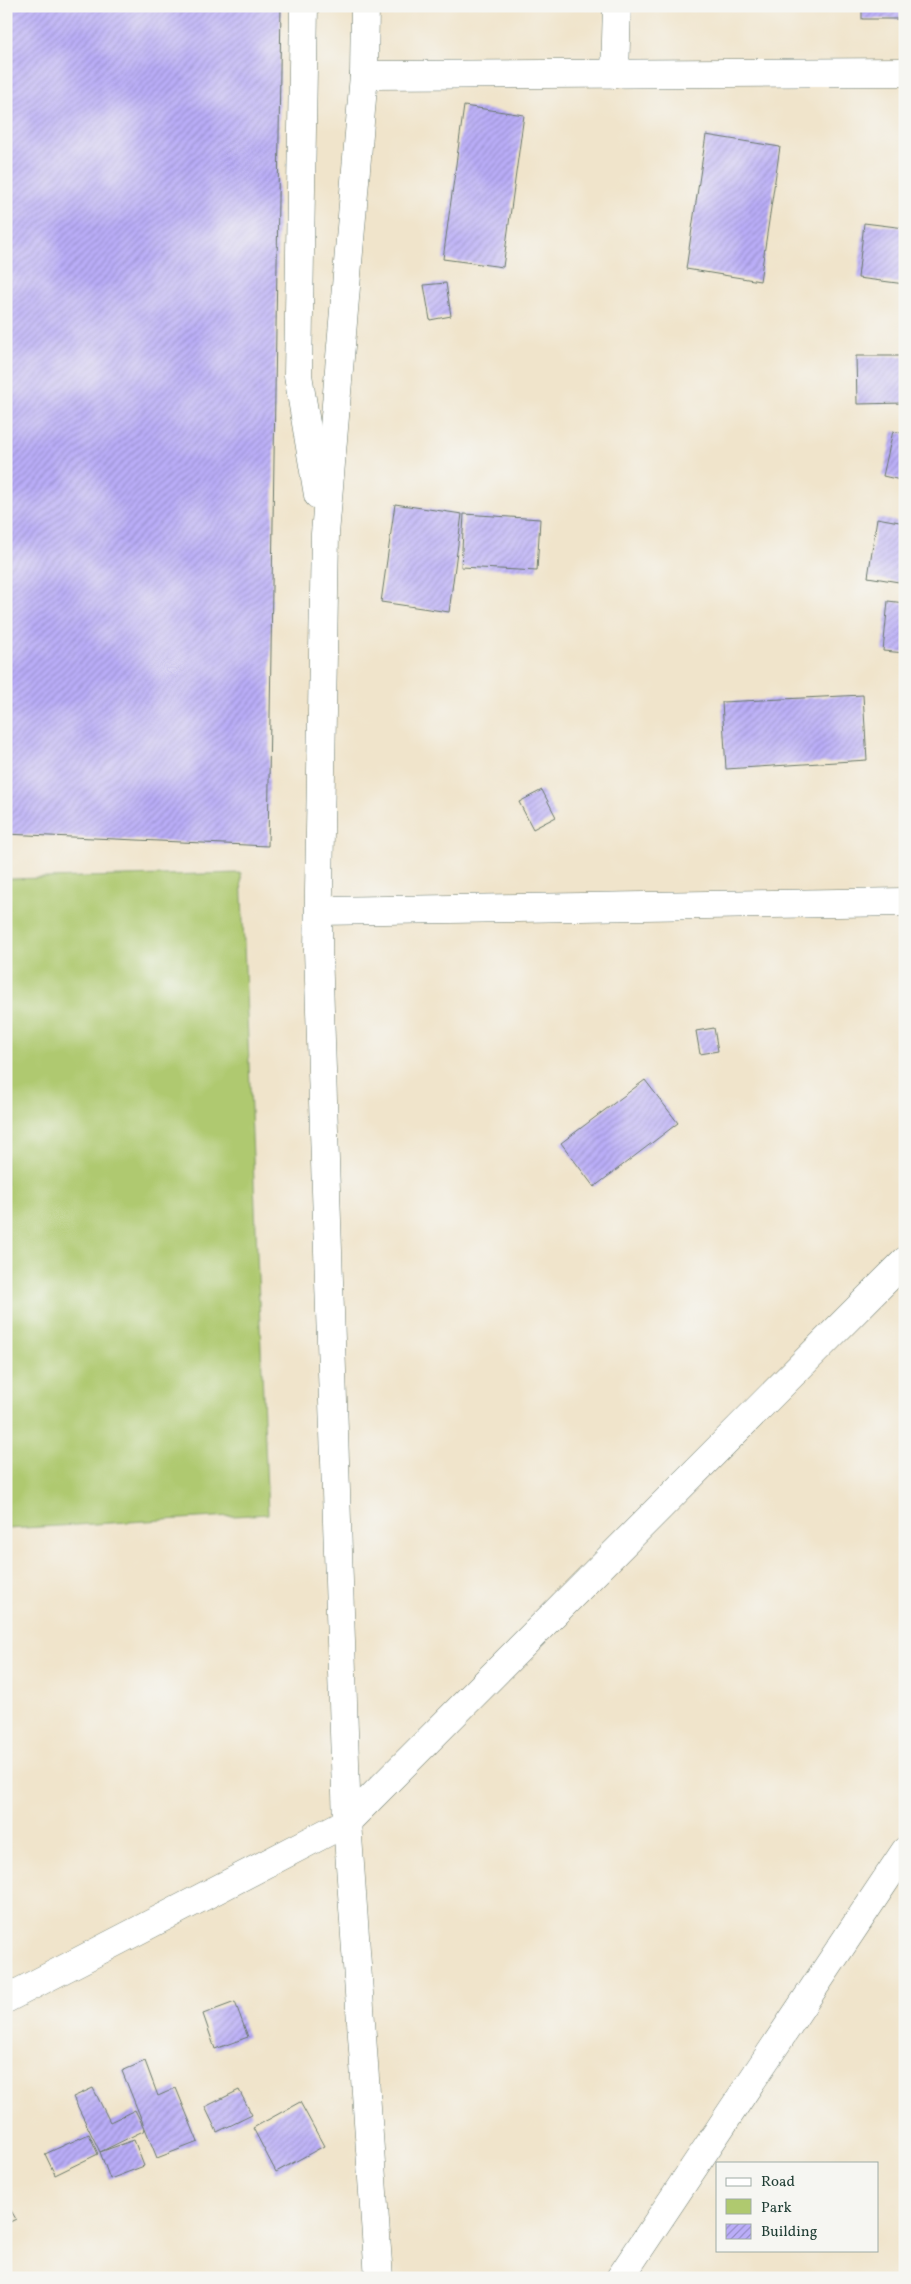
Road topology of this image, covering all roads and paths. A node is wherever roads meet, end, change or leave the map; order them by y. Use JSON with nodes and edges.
{"nodes":[{"id":1,"x":304,"y":6,"type":"edge"},
{"id":2,"x":365,"y":6,"type":"edge"},
{"id":3,"x":617,"y":6,"type":"edge"},
{"id":4,"x":905,"y":72,"type":"edge"},
{"id":5,"x":615,"y":74,"type":"junction"},
{"id":6,"x":364,"y":76,"type":"junction"},
{"id":7,"x":325,"y":534,"type":"junction"},
{"id":8,"x":905,"y":902,"type":"edge"},
{"id":9,"x":319,"y":911,"type":"junction"},
{"id":10,"x":905,"y":1261,"type":"edge"},
{"id":11,"x":347,"y":1822,"type":"junction"},
{"id":12,"x":905,"y":1851,"type":"edge"},
{"id":13,"x":6,"y":2000,"type":"edge"},
{"id":14,"x":378,"y":2278,"type":"edge"},
{"id":15,"x":620,"y":2278,"type":"edge"}],
"edges":[{"from":1,"to":7,"type":"street"},
{"from":2,"to":6,"type":"street"},
{"from":3,"to":5,"type":"street"},
{"from":4,"to":5,"type":"street"},
{"from":5,"to":6,"type":"street"},
{"from":6,"to":7,"type":"street"},
{"from":7,"to":9,"type":"street"},
{"from":8,"to":9,"type":"street"},
{"from":9,"to":11,"type":"street"},
{"from":10,"to":11,"type":"street"},
{"from":11,"to":13,"type":"street"},
{"from":11,"to":14,"type":"street"},
{"from":12,"to":15,"type":"street"}]}
